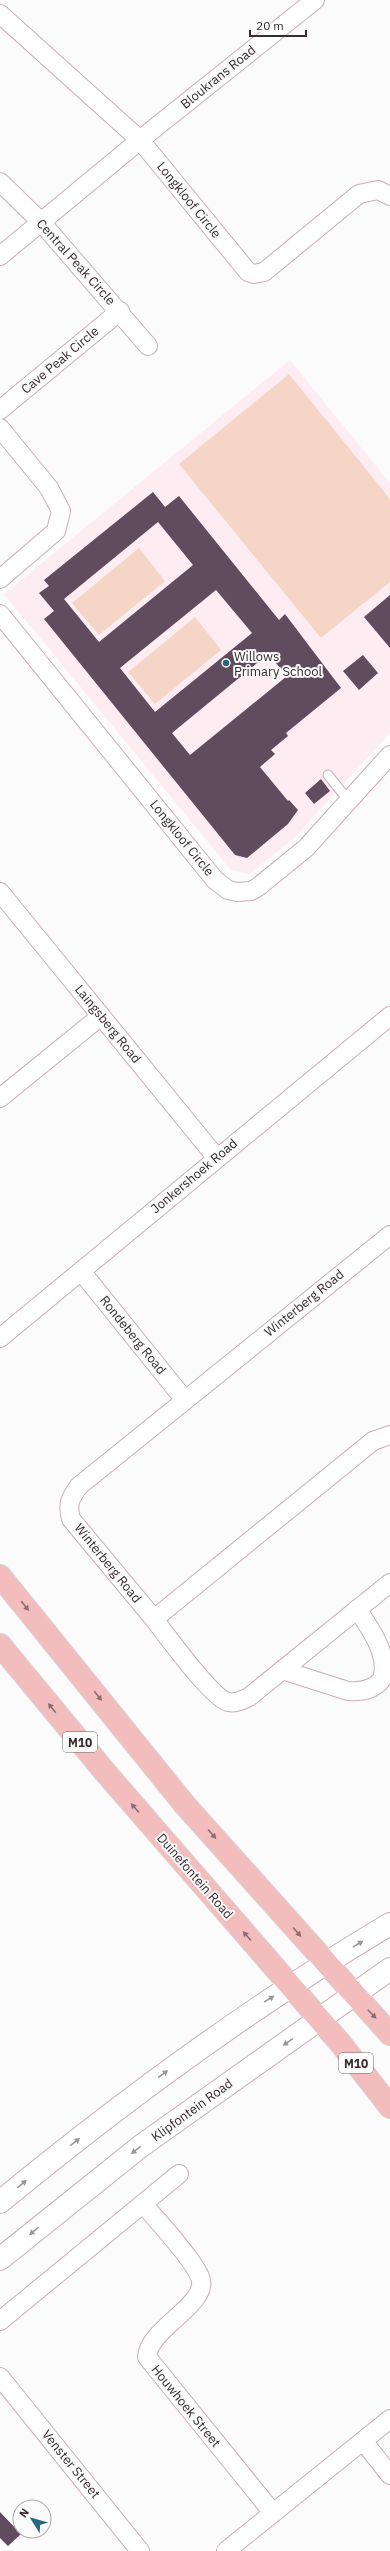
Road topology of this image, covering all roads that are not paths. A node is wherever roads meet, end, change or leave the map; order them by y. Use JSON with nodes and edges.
{"nodes":[{"id":1,"x":315,"y":0,"type":"edge"},
{"id":2,"x":0,"y":14,"type":"edge"},
{"id":3,"x":140,"y":140,"type":"junction"},
{"id":4,"x":0,"y":182,"type":"edge"},
{"id":5,"x":390,"y":196,"type":"edge"},
{"id":6,"x":42,"y":222,"type":"junction"},
{"id":7,"x":0,"y":256,"type":"edge"},
{"id":8,"x":120,"y":311,"type":"junction"},
{"id":9,"x":148,"y":346,"type":"dead end"},
{"id":10,"x":0,"y":410,"type":"edge"},
{"id":11,"x":0,"y":428,"type":"edge"},
{"id":12,"x":0,"y":579,"type":"edge"},
{"id":13,"x":0,"y":614,"type":"edge"},
{"id":14,"x":390,"y":755,"type":"edge"},
{"id":15,"x":328,"y":775,"type":"dead end"},
{"id":16,"x":349,"y":801,"type":"junction"},
{"id":17,"x":0,"y":892,"type":"edge"},
{"id":18,"x":101,"y":1016,"type":"junction"},
{"id":19,"x":390,"y":1016,"type":"edge"},
{"id":20,"x":0,"y":1098,"type":"edge"},
{"id":21,"x":216,"y":1157,"type":"junction"},
{"id":22,"x":390,"y":1235,"type":"edge"},
{"id":23,"x":81,"y":1271,"type":"junction"},
{"id":24,"x":0,"y":1338,"type":"edge"},
{"id":25,"x":184,"y":1399,"type":"junction"},
{"id":26,"x":390,"y":1435,"type":"edge"},
{"id":27,"x":0,"y":1576,"type":"edge"},
{"id":28,"x":390,"y":1583,"type":"edge"},
{"id":29,"x":357,"y":1609,"type":"junction"},
{"id":30,"x":154,"y":1619,"type":"junction"},
{"id":31,"x":0,"y":1645,"type":"edge"},
{"id":32,"x":282,"y":1670,"type":"junction"},
{"id":33,"x":390,"y":1924,"type":"edge"},
{"id":34,"x":326,"y":1964,"type":"junction"},
{"id":35,"x":390,"y":1969,"type":"edge"},
{"id":36,"x":290,"y":1987,"type":"junction"},
{"id":37,"x":353,"y":1995,"type":"junction"},
{"id":38,"x":320,"y":2021,"type":"junction"},
{"id":39,"x":390,"y":2034,"type":"edge"},
{"id":40,"x":390,"y":2107,"type":"edge"},
{"id":41,"x":179,"y":2174,"type":"dead end"},
{"id":42,"x":0,"y":2202,"type":"edge"},
{"id":43,"x":143,"y":2204,"type":"junction"},
{"id":44,"x":0,"y":2259,"type":"edge"},
{"id":45,"x":0,"y":2321,"type":"edge"},
{"id":46,"x":0,"y":2377,"type":"edge"},
{"id":47,"x":390,"y":2419,"type":"edge"},
{"id":48,"x":363,"y":2441,"type":"junction"},
{"id":49,"x":390,"y":2475,"type":"edge"},
{"id":50,"x":273,"y":2513,"type":"junction"},
{"id":51,"x":140,"y":2551,"type":"edge"},
{"id":52,"x":226,"y":2551,"type":"edge"}],
"edges":[{"from":1,"to":3,"type":"street","name":"Bloukrans Road"},
{"from":2,"to":3,"type":"street","name":"Longkloof Circle"},
{"from":3,"to":5,"type":"street","name":"Longkloof Circle"},
{"from":3,"to":6,"type":"street","name":"Bloukrans Road"},
{"from":4,"to":6,"type":"street","name":"Central Peak Circle"},
{"from":6,"to":7,"type":"street","name":"Bloukrans Road"},
{"from":6,"to":8,"type":"street","name":"Central Peak Circle"},
{"from":8,"to":9,"type":"street","name":"Central Peak Circle"},
{"from":8,"to":10,"type":"street","name":"Cave Peak Circle"},
{"from":11,"to":12,"type":"street"},
{"from":13,"to":16,"type":"street","name":"Longkloof Circle"},
{"from":14,"to":16,"type":"street","name":"Longkloof Circle"},
{"from":15,"to":16,"type":"lane"},
{"from":17,"to":18,"type":"street","name":"Laingsberg Road"},
{"from":18,"to":20,"type":"street"},
{"from":18,"to":21,"type":"street","name":"Laingsberg Road"},
{"from":19,"to":21,"type":"street","name":"Jonkershoek Road"},
{"from":21,"to":23,"type":"street","name":"Jonkershoek Road"},
{"from":22,"to":25,"type":"street","name":"Winterberg Road"},
{"from":23,"to":24,"type":"street","name":"Jonkershoek Road"},
{"from":23,"to":25,"type":"street","name":"Rondeberg Road"},
{"from":25,"to":30,"type":"street","name":"Winterberg Road"},
{"from":26,"to":30,"type":"street"},
{"from":27,"to":34,"type":"main road","one_way":true},
{"from":28,"to":29,"type":"street"},
{"from":29,"to":32,"type":"street"},
{"from":29,"to":32,"type":"street"},
{"from":30,"to":32,"type":"street","name":"Winterberg Road"},
{"from":36,"to":31,"type":"main road","name":"Duinefontein Road","number":"M10","one_way":true},
{"from":34,"to":33,"type":"main road","one_way":true},
{"from":34,"to":36,"type":"main road"},
{"from":34,"to":37,"type":"main road"},
{"from":35,"to":37,"type":"main road","name":"Klipfontein Road"},
{"from":36,"to":38,"type":"main road","name":"Duinefontein Road","number":"M10"},
{"from":42,"to":36,"type":"main road","one_way":true},
{"from":37,"to":38,"type":"main road","name":"Klipfontein Road"},
{"from":37,"to":39,"type":"main road","one_way":true},
{"from":38,"to":40,"type":"main road","name":"Duinefontein Road","number":"M10"},
{"from":38,"to":44,"type":"main road","name":"Klipfontein Road","one_way":true},
{"from":41,"to":43,"type":"street"},
{"from":43,"to":45,"type":"street"},
{"from":43,"to":50,"type":"street","name":"Houwhoek Street"},
{"from":46,"to":51,"type":"street","name":"Venster Street"},
{"from":47,"to":48,"type":"street"},
{"from":48,"to":49,"type":"street"},
{"from":48,"to":50,"type":"street"},
{"from":50,"to":52,"type":"street"}]}
